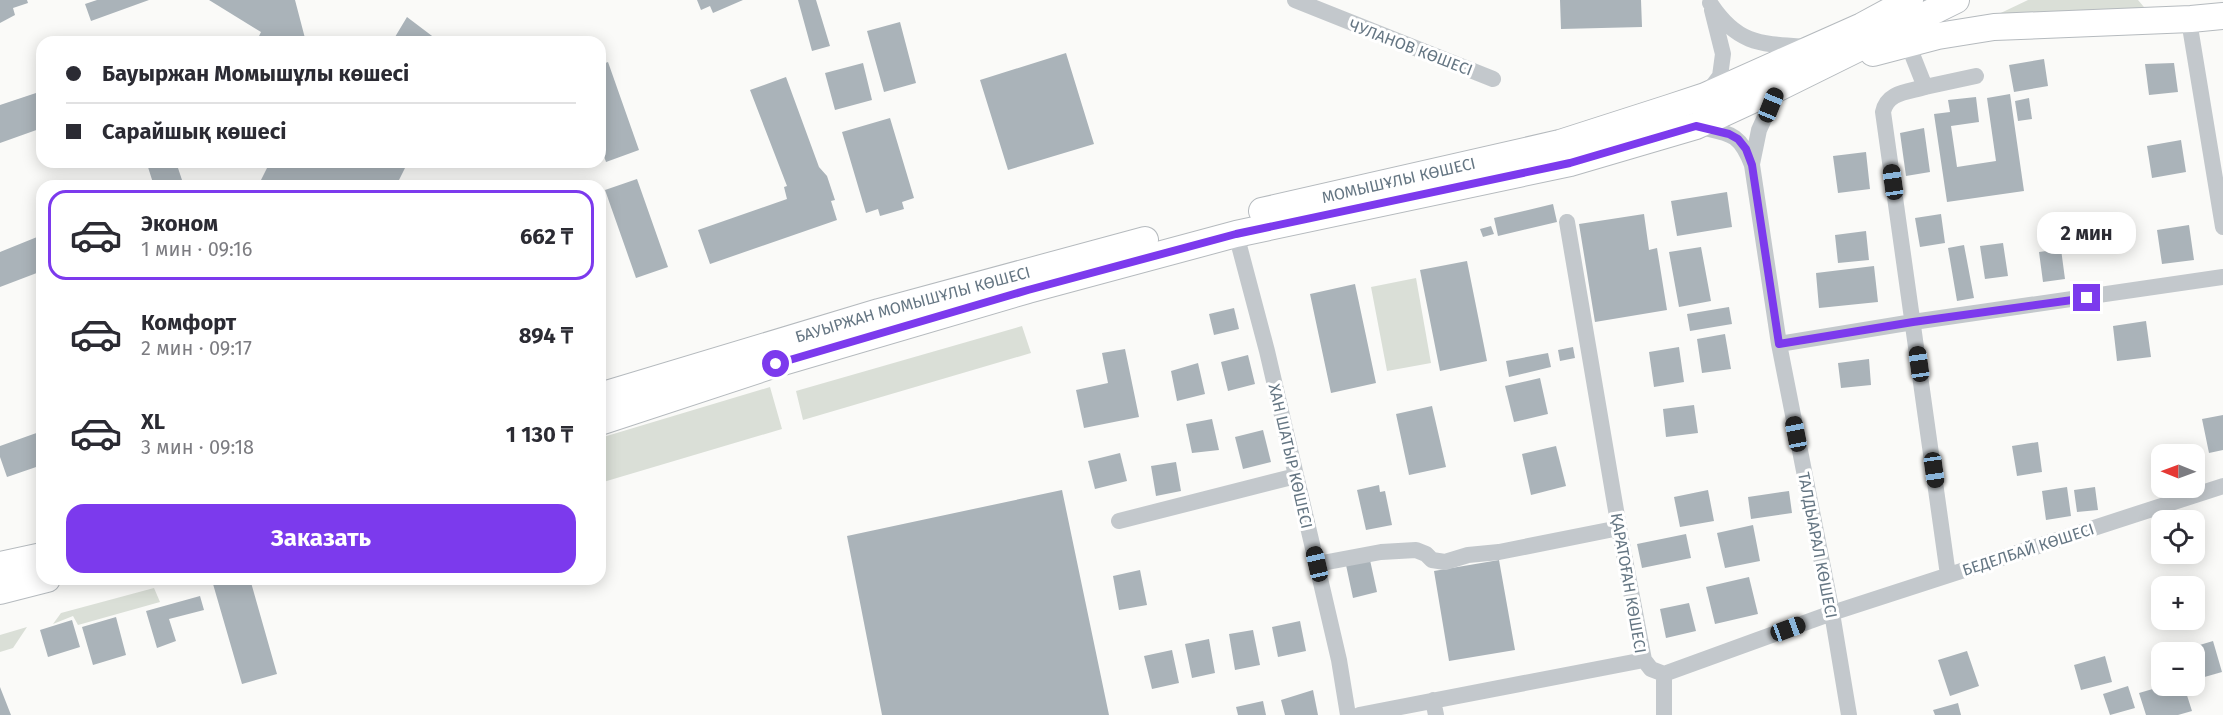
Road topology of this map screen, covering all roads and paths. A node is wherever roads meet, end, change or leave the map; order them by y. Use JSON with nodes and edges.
{"nodes":[{"id":1,"x":1295,"y":0,"type":"edge"},
{"id":2,"x":1910,"y":0,"type":"edge"},
{"id":3,"x":1956,"y":0,"type":"edge"},
{"id":4,"x":1710,"y":1,"type":"edge"},
{"id":5,"x":2223,"y":16,"type":"edge"},
{"id":6,"x":2191,"y":20,"type":"junction"},
{"id":7,"x":1908,"y":44,"type":"junction"},
{"id":8,"x":1815,"y":57,"type":"junction"},
{"id":9,"x":1976,"y":76,"type":"dead end"},
{"id":10,"x":1493,"y":79,"type":"dead end"},
{"id":11,"x":1925,"y":87,"type":"junction"},
{"id":12,"x":1778,"y":88,"type":"junction"},
{"id":13,"x":1705,"y":96,"type":"junction"},
{"id":14,"x":1696,"y":126,"type":"junction"},
{"id":15,"x":1752,"y":165,"type":"junction"},
{"id":16,"x":1567,"y":222,"type":"dead end"},
{"id":17,"x":2223,"y":227,"type":"edge"},
{"id":18,"x":1236,"y":234,"type":"junction"},
{"id":19,"x":1088,"y":255,"type":"joint"},
{"id":20,"x":2223,"y":277,"type":"edge"},
{"id":21,"x":1913,"y":322,"type":"junction"},
{"id":22,"x":1779,"y":344,"type":"junction"},
{"id":23,"x":606,"y":394,"type":"edge"},
{"id":24,"x":606,"y":420,"type":"edge"},
{"id":25,"x":1296,"y":476,"type":"junction"},
{"id":26,"x":2223,"y":486,"type":"edge"},
{"id":27,"x":1119,"y":522,"type":"dead end"},
{"id":28,"x":1619,"y":528,"type":"junction"},
{"id":29,"x":0,"y":558,"type":"edge"},
{"id":30,"x":36,"y":563,"type":"edge"},
{"id":31,"x":36,"y":564,"type":"edge"},
{"id":32,"x":1317,"y":564,"type":"junction"},
{"id":33,"x":0,"y":566,"type":"edge"},
{"id":34,"x":36,"y":568,"type":"edge"},
{"id":35,"x":1948,"y":575,"type":"junction"},
{"id":36,"x":0,"y":591,"type":"edge"},
{"id":37,"x":1832,"y":613,"type":"junction"},
{"id":38,"x":1644,"y":660,"type":"junction"},
{"id":39,"x":1664,"y":674,"type":"junction"},
{"id":40,"x":1435,"y":708,"type":"edge"},
{"id":41,"x":1348,"y":715,"type":"edge"},
{"id":42,"x":1359,"y":715,"type":"edge"},
{"id":43,"x":1664,"y":715,"type":"edge"},
{"id":44,"x":1849,"y":715,"type":"edge"}],
"edges":[{"from":1,"to":10,"type":"street","name":"ЧУЛАНОВ КӨШЕСІ"},
{"from":2,"to":8,"type":"main road"},
{"from":3,"to":8,"type":"main road","name":"БАУЫРЖАН МОМЫШҰЛЫ КӨШЕСІ"},
{"from":4,"to":8,"type":"street"},
{"from":4,"to":13,"type":"street"},
{"from":5,"to":6,"type":"main road"},
{"from":6,"to":7,"type":"main road"},
{"from":6,"to":17,"type":"street"},
{"from":7,"to":8,"type":"main road"},
{"from":7,"to":11,"type":"street"},
{"from":8,"to":12,"type":"main road","name":"БАУЫРЖАН МОМЫШҰЛЫ КӨШЕСІ"},
{"from":8,"to":13,"type":"main road","name":"МОМЫШҰЛЫ КӨШЕСІ"},
{"from":9,"to":11,"type":"street"},
{"from":11,"to":21,"type":"street"},
{"from":12,"to":14,"type":"main road","name":"БАУЫРЖАН МОМЫШҰЛЫ КӨШЕСІ"},
{"from":12,"to":15,"type":"street"},
{"from":13,"to":19,"type":"main road","name":"МОМЫШҰЛЫ КӨШЕСІ"},
{"from":14,"to":15,"type":"street","name":"ТАЛДЫАРАЛ КӨШЕСІ"},
{"from":14,"to":18,"type":"main road","name":"БАУЫРЖАН МОМЫШҰЛЫ КӨШЕСІ"},
{"from":15,"to":22,"type":"street","name":"ТАЛДЫАРАЛ КӨШЕСІ"},
{"from":16,"to":28,"type":"street","name":"ҚАРАТОҒАН КӨШЕСІ"},
{"from":18,"to":24,"type":"main road","name":"БАУЫРЖАН МОМЫШҰЛЫ КӨШЕСІ"},
{"from":18,"to":25,"type":"street","name":"ХАН ШАТЫР КӨШЕСІ"},
{"from":19,"to":23,"type":"main road","name":"БАУЫРЖАН МОМЫШҰЛЫ КӨШЕСІ"},
{"from":20,"to":21,"type":"street"},
{"from":21,"to":22,"type":"street"},
{"from":21,"to":35,"type":"street"},
{"from":22,"to":37,"type":"street","name":"ТАЛДЫАРАЛ КӨШЕСІ"},
{"from":25,"to":27,"type":"street"},
{"from":25,"to":32,"type":"street","name":"ХАН ШАТЫР КӨШЕСІ"},
{"from":26,"to":35,"type":"street","name":"БЕДЕЛБАЙ КӨШЕСІ"},
{"from":28,"to":32,"type":"street"},
{"from":28,"to":38,"type":"street","name":"ҚАРАТОҒАН КӨШЕСІ"},
{"from":29,"to":30,"type":"main road"},
{"from":31,"to":33,"type":"main road"},
{"from":32,"to":41,"type":"street","name":"ХАН ШАТЫР КӨШЕСІ"},
{"from":34,"to":36,"type":"main road"},
{"from":35,"to":37,"type":"street","name":"БЕДЕЛБАЙ КӨШЕСІ"},
{"from":37,"to":39,"type":"street","name":"БЕДЕЛБАЙ КӨШЕСІ"},
{"from":37,"to":44,"type":"street","name":"ТАЛДЫАРАЛ КӨШЕСІ"},
{"from":38,"to":39,"type":"street"},
{"from":38,"to":40,"type":"street","name":"ҚАРАТОҒАН КӨШЕСІ"},
{"from":39,"to":43,"type":"street"},
{"from":40,"to":42,"type":"street","name":"ҚАРАТОҒАН КӨШЕСІ"}]}
